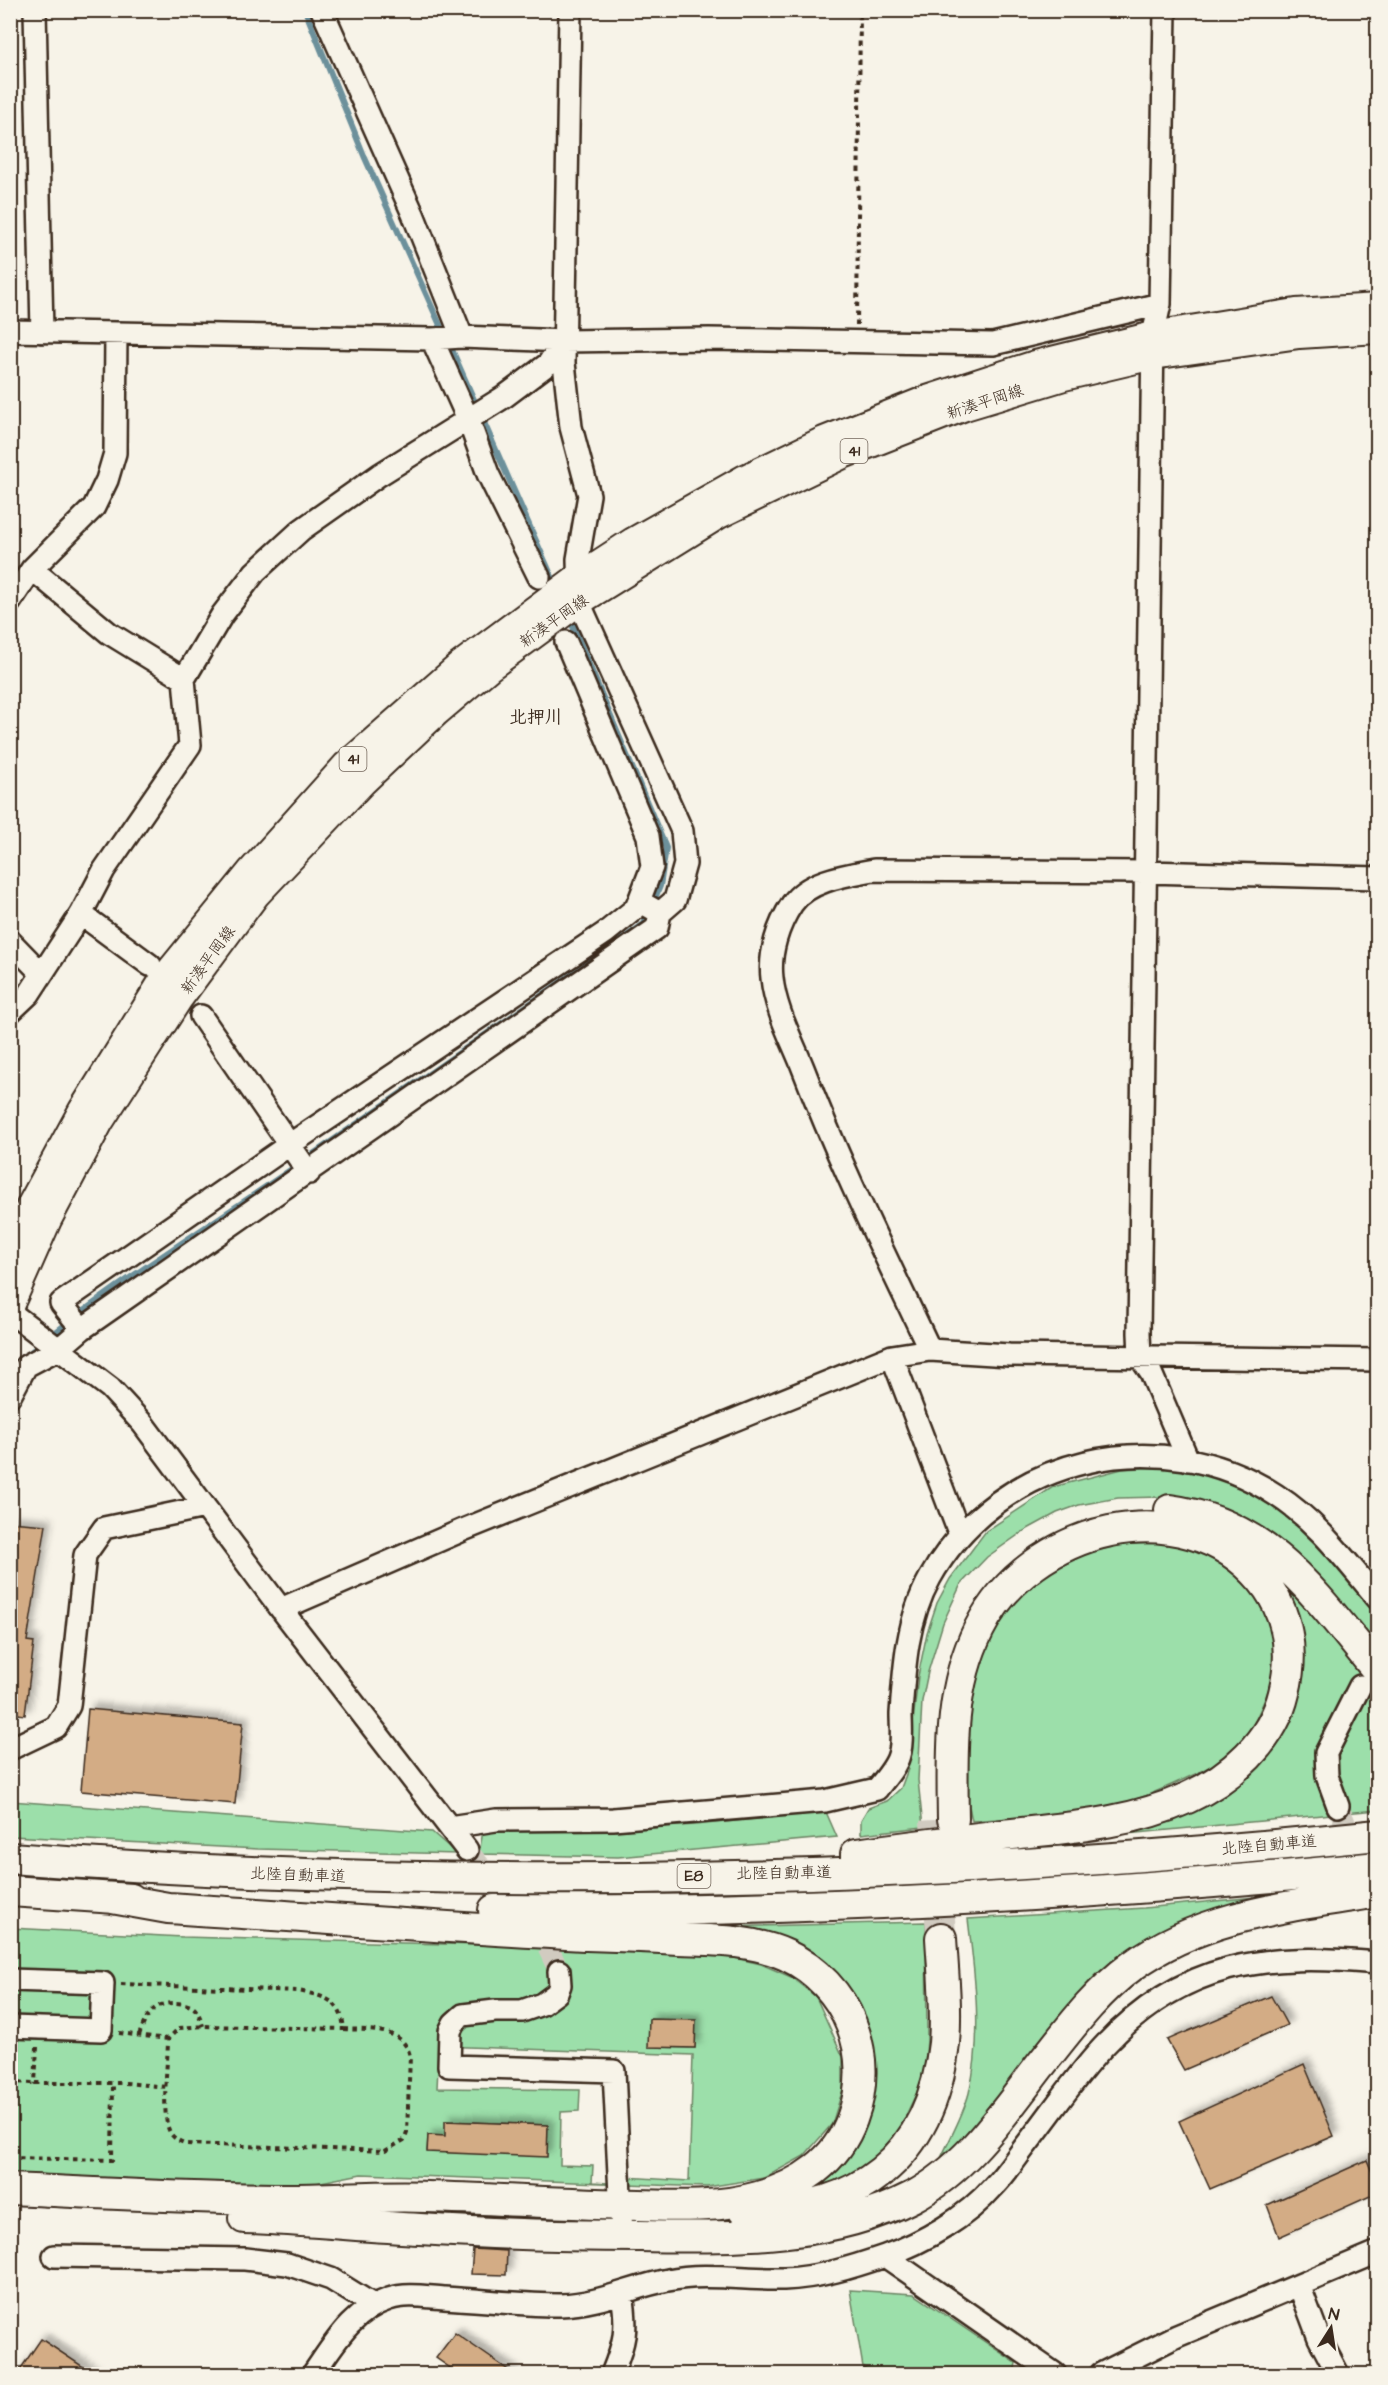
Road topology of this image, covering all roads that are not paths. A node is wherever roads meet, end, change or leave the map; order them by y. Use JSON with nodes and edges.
{"nodes":[{"id":1,"x":35,"y":10,"type":"edge"},
{"id":2,"x":322,"y":10,"type":"edge"},
{"id":3,"x":570,"y":10,"type":"edge"},
{"id":4,"x":1165,"y":10,"type":"edge"},
{"id":5,"x":1160,"y":304,"type":"junction"},
{"id":6,"x":1377,"y":307,"type":"edge"},
{"id":7,"x":1377,"y":330,"type":"edge"},
{"id":8,"x":10,"y":331,"type":"edge"},
{"id":9,"x":42,"y":332,"type":"junction"},
{"id":10,"x":116,"y":333,"type":"junction"},
{"id":11,"x":462,"y":337,"type":"junction"},
{"id":12,"x":432,"y":339,"type":"junction"},
{"id":13,"x":564,"y":341,"type":"junction"},
{"id":14,"x":1153,"y":345,"type":"junction"},
{"id":15,"x":468,"y":419,"type":"junction"},
{"id":16,"x":32,"y":569,"type":"junction"},
{"id":17,"x":539,"y":577,"type":"dead end"},
{"id":18,"x":578,"y":577,"type":"junction"},
{"id":19,"x":10,"y":602,"type":"edge"},
{"id":20,"x":579,"y":602,"type":"junction"},
{"id":21,"x":566,"y":642,"type":"dead end"},
{"id":22,"x":184,"y":679,"type":"junction"},
{"id":23,"x":1146,"y":872,"type":"junction"},
{"id":24,"x":1377,"y":878,"type":"edge"},
{"id":25,"x":639,"y":901,"type":"junction"},
{"id":26,"x":660,"y":913,"type":"junction"},
{"id":27,"x":81,"y":914,"type":"junction"},
{"id":28,"x":10,"y":941,"type":"edge"},
{"id":29,"x":150,"y":965,"type":"dead end"},
{"id":30,"x":42,"y":974,"type":"junction"},
{"id":31,"x":10,"y":1012,"type":"edge"},
{"id":32,"x":201,"y":1016,"type":"dead end"},
{"id":33,"x":289,"y":1145,"type":"junction"},
{"id":34,"x":309,"y":1173,"type":"junction"},
{"id":35,"x":10,"y":1250,"type":"edge"},
{"id":36,"x":10,"y":1306,"type":"edge"},
{"id":37,"x":10,"y":1312,"type":"edge"},
{"id":38,"x":81,"y":1328,"type":"junction"},
{"id":39,"x":60,"y":1348,"type":"junction"},
{"id":40,"x":930,"y":1350,"type":"junction"},
{"id":41,"x":892,"y":1356,"type":"junction"},
{"id":42,"x":1140,"y":1357,"type":"junction"},
{"id":43,"x":1377,"y":1360,"type":"edge"},
{"id":44,"x":10,"y":1396,"type":"edge"},
{"id":45,"x":1188,"y":1460,"type":"junction"},
{"id":46,"x":205,"y":1507,"type":"junction"},
{"id":47,"x":960,"y":1535,"type":"junction"},
{"id":48,"x":1377,"y":1599,"type":"edge"},
{"id":49,"x":281,"y":1609,"type":"junction"},
{"id":50,"x":1369,"y":1678,"type":"edge"},
{"id":51,"x":10,"y":1749,"type":"edge"},
{"id":52,"x":1338,"y":1806,"type":"tunnel mouth"},
{"id":53,"x":449,"y":1827,"type":"junction"},
{"id":54,"x":1377,"y":1835,"type":"edge"},
{"id":55,"x":467,"y":1850,"type":"tunnel mouth"},
{"id":56,"x":10,"y":1858,"type":"edge"},
{"id":57,"x":1377,"y":1867,"type":"edge"},
{"id":58,"x":662,"y":1877,"type":"junction"},
{"id":59,"x":10,"y":1891,"type":"edge"},
{"id":60,"x":1377,"y":1892,"type":"edge"},
{"id":61,"x":112,"y":1898,"type":"junction"},
{"id":62,"x":1377,"y":1963,"type":"edge"},
{"id":63,"x":559,"y":1971,"type":"tunnel mouth"},
{"id":64,"x":10,"y":1980,"type":"edge"},
{"id":65,"x":10,"y":2027,"type":"edge"},
{"id":66,"x":10,"y":2189,"type":"edge"},
{"id":67,"x":621,"y":2205,"type":"junction"},
{"id":68,"x":687,"y":2206,"type":"junction"},
{"id":69,"x":10,"y":2210,"type":"edge"},
{"id":70,"x":808,"y":2230,"type":"junction"},
{"id":71,"x":622,"y":2236,"type":"junction"},
{"id":72,"x":1377,"y":2252,"type":"edge"},
{"id":73,"x":54,"y":2256,"type":"dead end"},
{"id":74,"x":885,"y":2256,"type":"junction"},
{"id":75,"x":1299,"y":2285,"type":"junction"},
{"id":76,"x":622,"y":2294,"type":"junction"},
{"id":77,"x":373,"y":2306,"type":"junction"},
{"id":78,"x":313,"y":2374,"type":"edge"},
{"id":79,"x":612,"y":2374,"type":"edge"},
{"id":80,"x":1055,"y":2374,"type":"edge"},
{"id":81,"x":1101,"y":2374,"type":"edge"},
{"id":82,"x":1338,"y":2374,"type":"edge"}],
"edges":[{"from":1,"to":9,"type":"street"},
{"from":2,"to":11,"type":"street"},
{"from":3,"to":13,"type":"street"},
{"from":4,"to":5,"type":"street"},
{"from":5,"to":13,"type":"street"},
{"from":5,"to":14,"type":"street"},
{"from":6,"to":14,"type":"main road","name":"新湊平岡線","number":"41"},
{"from":7,"to":14,"type":"main road","name":"新湊平岡線","number":"41"},
{"from":8,"to":9,"type":"street"},
{"from":9,"to":10,"type":"street"},
{"from":10,"to":12,"type":"street"},
{"from":10,"to":16,"type":"street"},
{"from":11,"to":12,"type":"street"},
{"from":11,"to":13,"type":"street"},
{"from":12,"to":15,"type":"street"},
{"from":13,"to":15,"type":"street"},
{"from":13,"to":18,"type":"street"},
{"from":14,"to":18,"type":"main road","name":"新湊平岡線","number":"41"},
{"from":14,"to":20,"type":"main road","name":"新湊平岡線","number":"41"},
{"from":14,"to":23,"type":"street"},
{"from":15,"to":17,"type":"street"},
{"from":15,"to":22,"type":"street"},
{"from":16,"to":19,"type":"street"},
{"from":16,"to":22,"type":"street"},
{"from":18,"to":20,"type":"street"},
{"from":18,"to":35,"type":"main road","name":"新湊平岡線","number":"41"},
{"from":20,"to":26,"type":"street"},
{"from":20,"to":36,"type":"main road","name":"新湊平岡線","number":"41"},
{"from":21,"to":25,"type":"street"},
{"from":22,"to":27,"type":"street"},
{"from":23,"to":24,"type":"street"},
{"from":23,"to":40,"type":"street"},
{"from":23,"to":42,"type":"street"},
{"from":25,"to":26,"type":"street"},
{"from":25,"to":33,"type":"street"},
{"from":26,"to":34,"type":"street"},
{"from":27,"to":29,"type":"street"},
{"from":27,"to":30,"type":"street"},
{"from":28,"to":30,"type":"street"},
{"from":30,"to":31,"type":"street"},
{"from":32,"to":33,"type":"street"},
{"from":33,"to":34,"type":"street"},
{"from":33,"to":38,"type":"street"},
{"from":34,"to":38,"type":"street"},
{"from":37,"to":39,"type":"street"},
{"from":38,"to":39,"type":"street"},
{"from":39,"to":44,"type":"street"},
{"from":39,"to":46,"type":"street"},
{"from":40,"to":41,"type":"street"},
{"from":40,"to":42,"type":"street"},
{"from":41,"to":47,"type":"street"},
{"from":41,"to":49,"type":"street"},
{"from":42,"to":43,"type":"street"},
{"from":42,"to":45,"type":"street"},
{"from":45,"to":47,"type":"street"},
{"from":45,"to":48,"type":"street"},
{"from":46,"to":49,"type":"street"},
{"from":46,"to":51,"type":"street"},
{"from":47,"to":53,"type":"street"},
{"from":49,"to":53,"type":"street"},
{"from":50,"to":52,"type":"street"},
{"from":50,"to":58,"type":"highway"},
{"from":53,"to":55,"type":"street"},
{"from":54,"to":58,"type":"highway","name":"北陸自動車道","number":"E8"},
{"from":56,"to":58,"type":"highway","name":"北陸自動車道","number":"E8"},
{"from":57,"to":61,"type":"highway","name":"北陸自動車道","number":"E8"},
{"from":59,"to":61,"type":"highway","name":"北陸自動車道","number":"E8"},
{"from":60,"to":70,"type":"highway"},
{"from":61,"to":68,"type":"highway"},
{"from":62,"to":74,"type":"street"},
{"from":63,"to":67,"type":"street"},
{"from":64,"to":65,"type":"street"},
{"from":66,"to":67,"type":"highway"},
{"from":67,"to":68,"type":"highway"},
{"from":67,"to":71,"type":"street"},
{"from":68,"to":70,"type":"highway"},
{"from":69,"to":71,"type":"highway"},
{"from":70,"to":71,"type":"highway"},
{"from":72,"to":75,"type":"street"},
{"from":73,"to":77,"type":"street"},
{"from":74,"to":76,"type":"street"},
{"from":74,"to":80,"type":"street"},
{"from":75,"to":81,"type":"street"},
{"from":75,"to":82,"type":"street"},
{"from":76,"to":77,"type":"street"},
{"from":76,"to":79,"type":"street"},
{"from":77,"to":78,"type":"street"}]}
